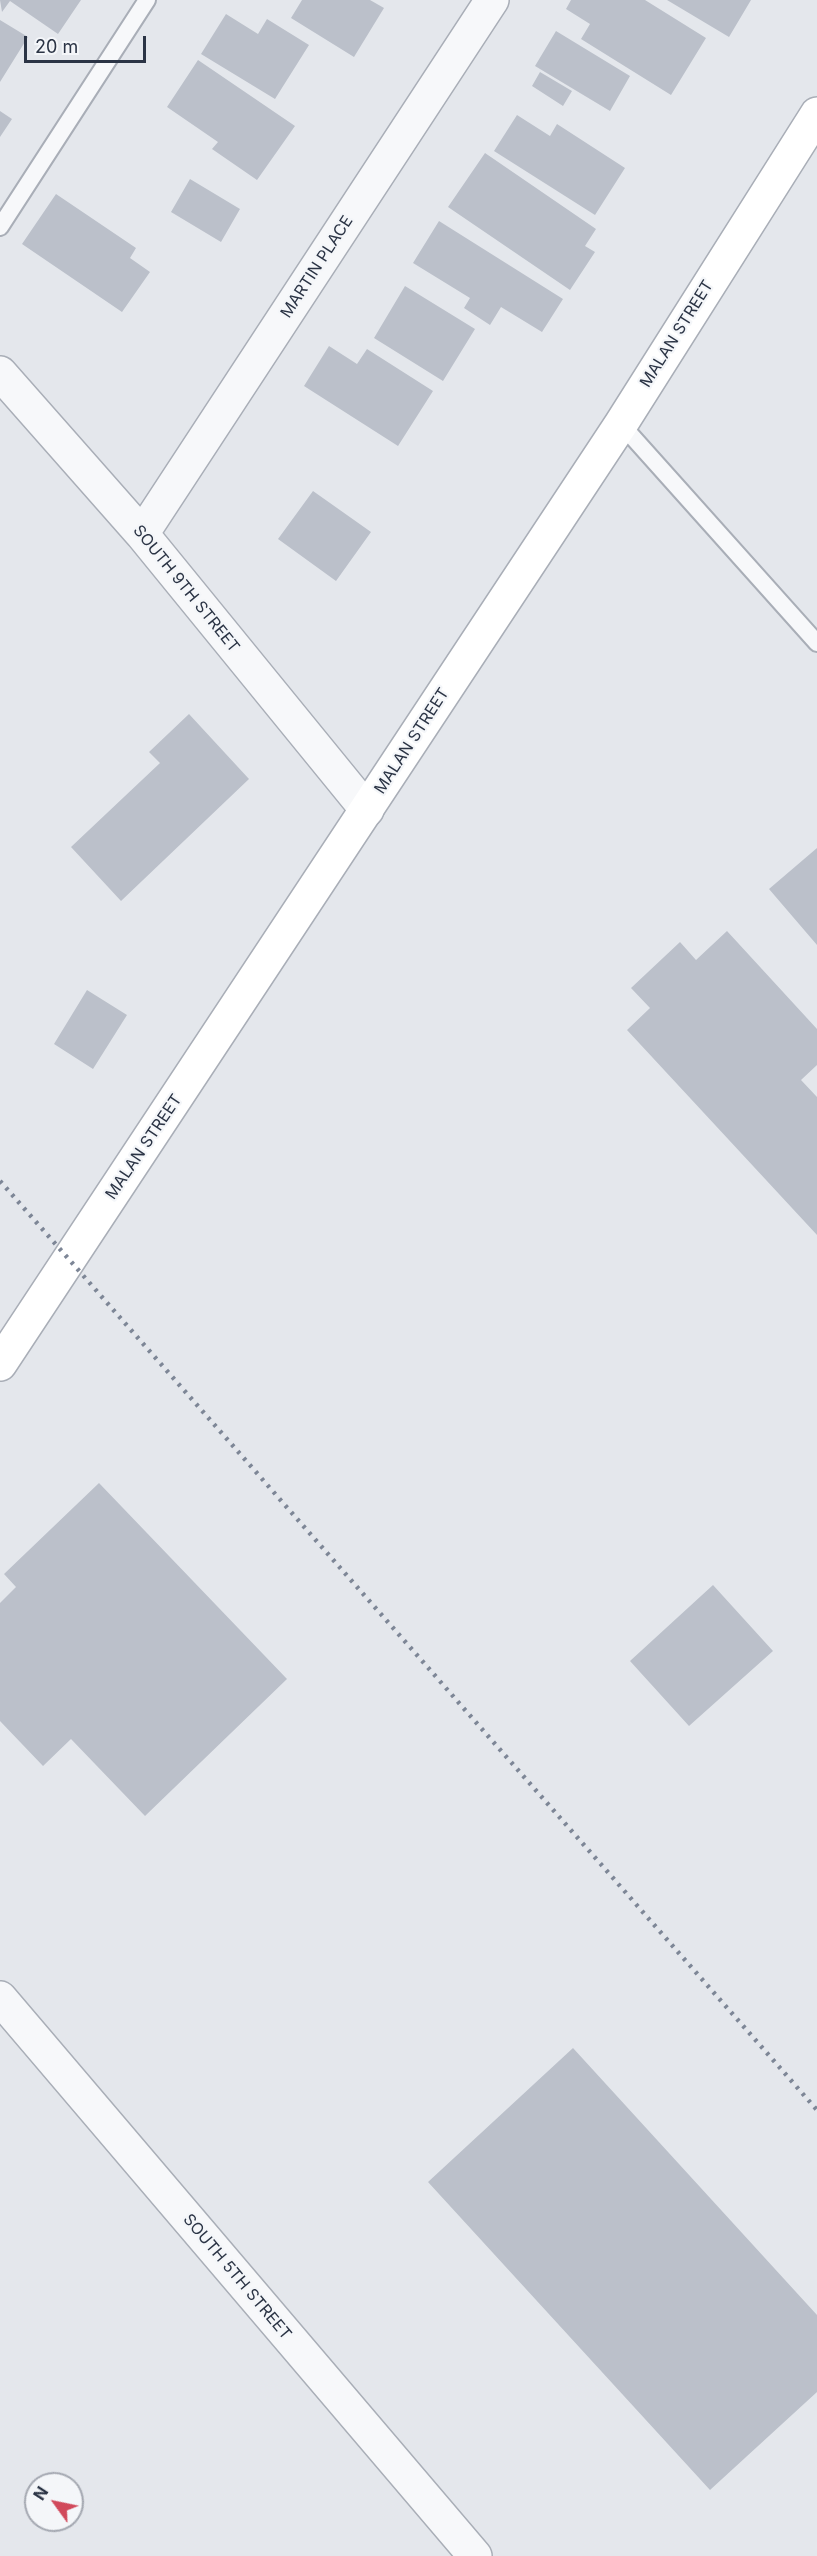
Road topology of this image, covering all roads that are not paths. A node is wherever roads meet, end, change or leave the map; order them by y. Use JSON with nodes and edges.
{"nodes":[{"id":1,"x":147,"y":0,"type":"edge"},
{"id":2,"x":492,"y":0,"type":"edge"},
{"id":3,"x":817,"y":114,"type":"edge"},
{"id":4,"x":0,"y":227,"type":"edge"},
{"id":5,"x":0,"y":373,"type":"edge"},
{"id":6,"x":621,"y":424,"type":"junction"},
{"id":7,"x":142,"y":534,"type":"junction"},
{"id":8,"x":817,"y":643,"type":"edge"},
{"id":9,"x":367,"y":810,"type":"junction"},
{"id":10,"x":0,"y":1364,"type":"edge"},
{"id":11,"x":0,"y":1998,"type":"edge"},
{"id":12,"x":475,"y":2556,"type":"edge"}],
"edges":[{"from":1,"to":4,"type":"lane"},
{"from":2,"to":7,"type":"street","name":"MARTIN PLACE"},
{"from":3,"to":6,"type":"street","name":"MALAN STREET"},
{"from":5,"to":7,"type":"street","name":"SOUTH 9TH STREET"},
{"from":6,"to":8,"type":"lane"},
{"from":6,"to":9,"type":"street","name":"MALAN STREET"},
{"from":7,"to":9,"type":"street","name":"SOUTH 9TH STREET"},
{"from":9,"to":10,"type":"street","name":"MALAN STREET"},
{"from":11,"to":12,"type":"street","name":"SOUTH 5TH STREET"}]}
